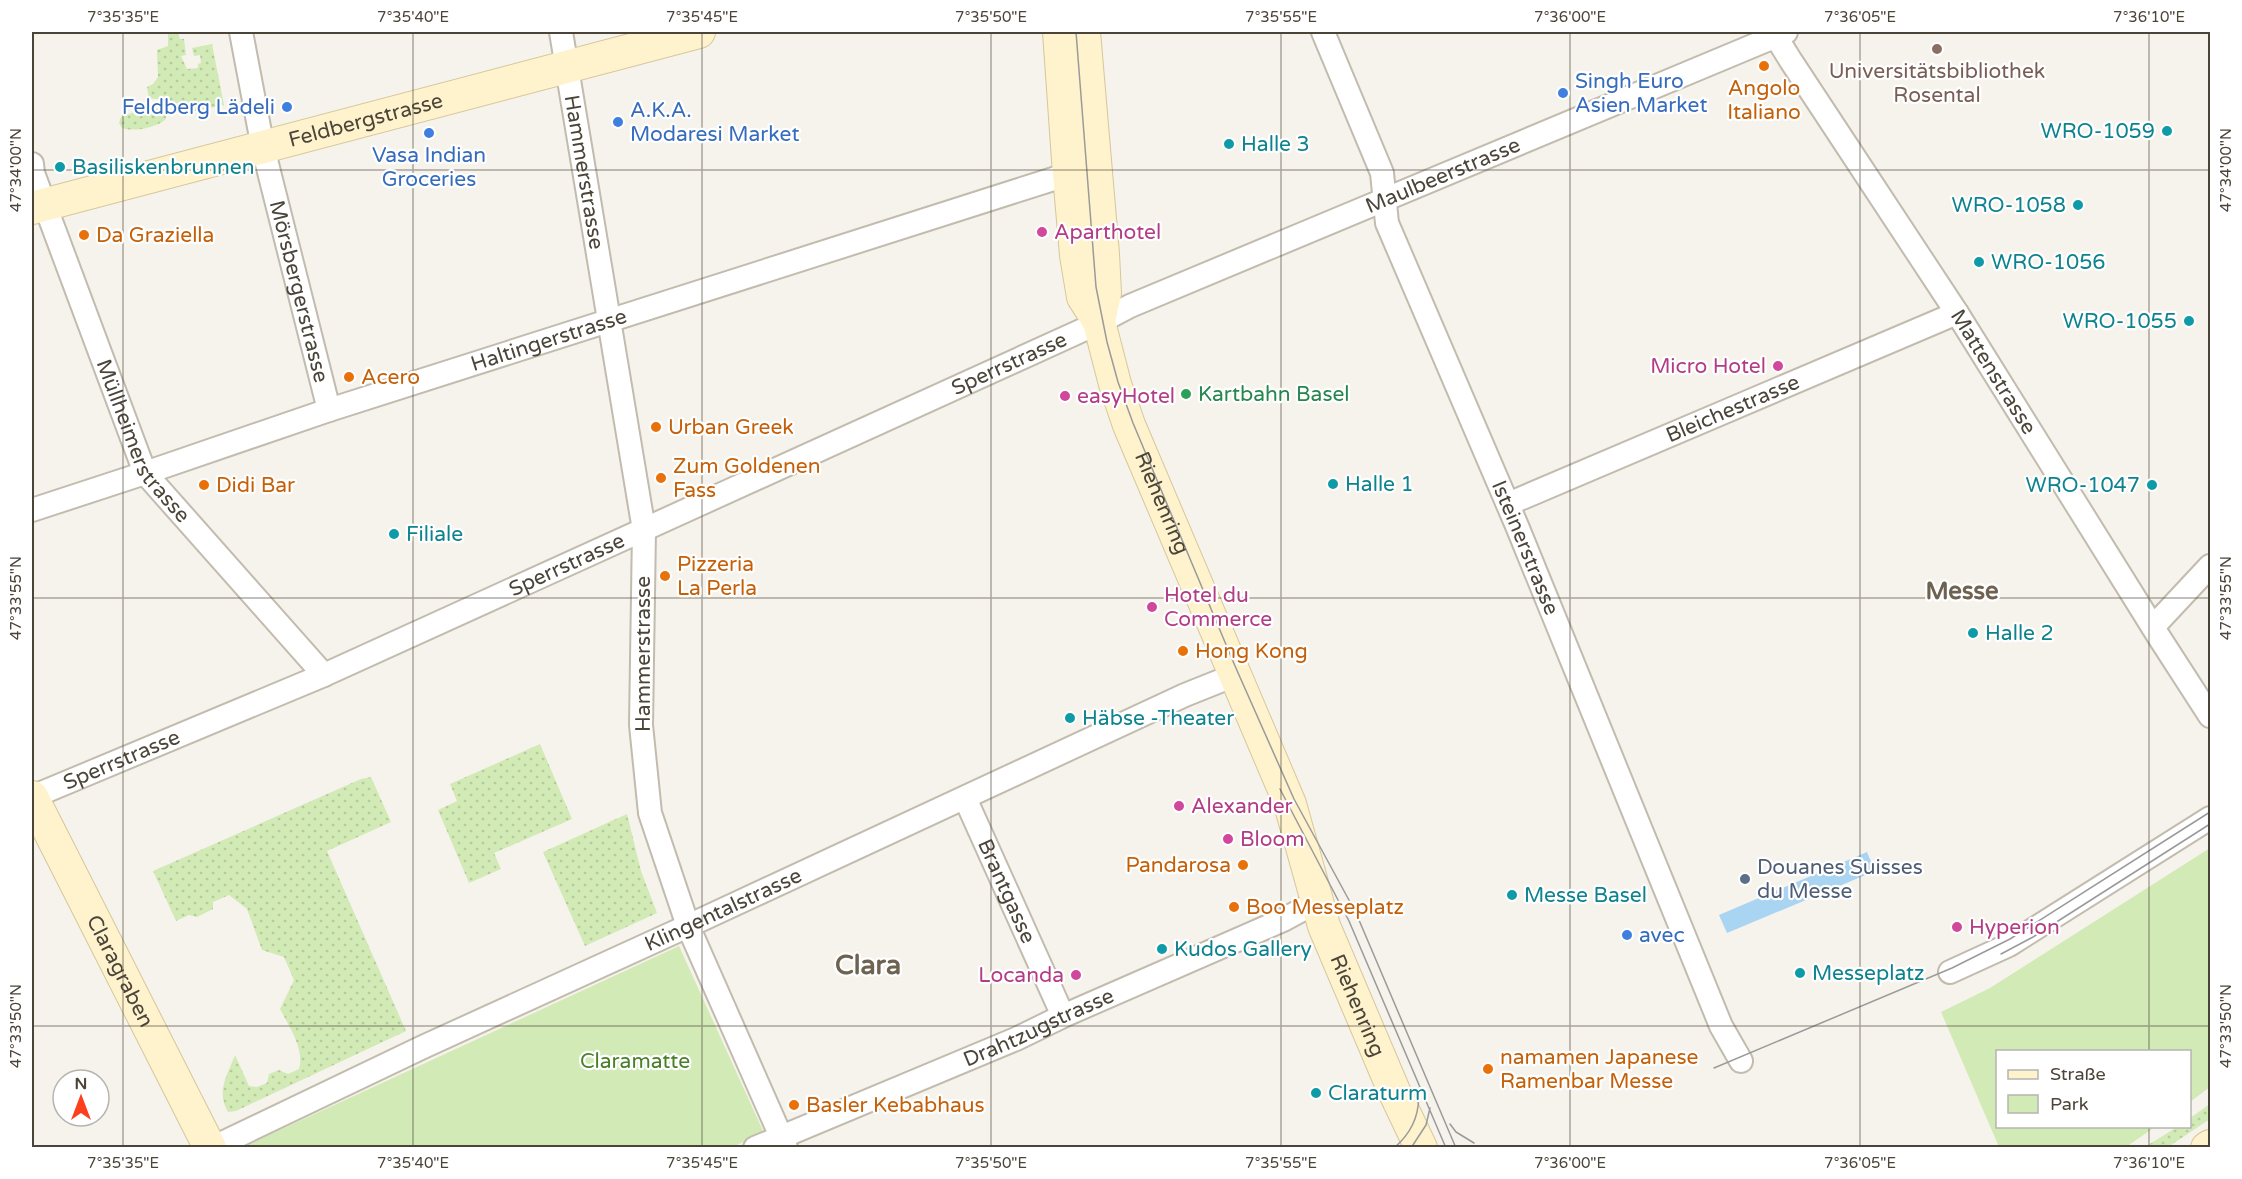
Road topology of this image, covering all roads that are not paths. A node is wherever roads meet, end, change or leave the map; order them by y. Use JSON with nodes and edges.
{"nodes":[{"id":1,"x":240,"y":32,"type":"edge"},
{"id":2,"x":561,"y":32,"type":"edge"},
{"id":3,"x":699,"y":32,"type":"edge"},
{"id":4,"x":1059,"y":32,"type":"edge"},
{"id":5,"x":1084,"y":32,"type":"edge"},
{"id":6,"x":1323,"y":32,"type":"edge"},
{"id":7,"x":1779,"y":33,"type":"edge"},
{"id":8,"x":567,"y":67,"type":"junction"},
{"id":9,"x":263,"y":148,"type":"junction"},
{"id":10,"x":32,"y":164,"type":"edge"},
{"id":11,"x":1069,"y":174,"type":"junction"},
{"id":12,"x":1384,"y":199,"type":"junction"},
{"id":13,"x":38,"y":207,"type":"edge"},
{"id":14,"x":1958,"y":313,"type":"junction"},
{"id":15,"x":608,"y":321,"type":"junction"},
{"id":16,"x":1099,"y":322,"type":"junction"},
{"id":17,"x":329,"y":410,"type":"junction"},
{"id":18,"x":145,"y":473,"type":"junction"},
{"id":19,"x":1508,"y":504,"type":"junction"},
{"id":20,"x":32,"y":510,"type":"edge"},
{"id":21,"x":645,"y":530,"type":"junction"},
{"id":22,"x":2211,"y":566,"type":"edge"},
{"id":23,"x":2153,"y":627,"type":"junction"},
{"id":24,"x":324,"y":675,"type":"junction"},
{"id":25,"x":1235,"y":675,"type":"junction"},
{"id":26,"x":2211,"y":716,"type":"edge"},
{"id":27,"x":32,"y":796,"type":"edge"},
{"id":28,"x":964,"y":798,"type":"junction"},
{"id":29,"x":2211,"y":818,"type":"edge"},
{"id":30,"x":1318,"y":902,"type":"junction"},
{"id":31,"x":688,"y":926,"type":"junction"},
{"id":32,"x":1950,"y":972,"type":"dead end"},
{"id":33,"x":1063,"y":1016,"type":"junction"},
{"id":34,"x":1741,"y":1061,"type":"dead end"},
{"id":35,"x":784,"y":1141,"type":"edge"},
{"id":36,"x":211,"y":1148,"type":"edge"},
{"id":37,"x":755,"y":1148,"type":"edge"},
{"id":38,"x":1421,"y":1148,"type":"edge"}],
"edges":[{"from":1,"to":9,"type":"street","name":"Mörsbergerstrasse"},
{"from":2,"to":8,"type":"street","name":"Hammerstrasse"},
{"from":3,"to":8,"type":"main road","name":"Feldbergstrasse"},
{"from":4,"to":11,"type":"main road","name":"Riehenring"},
{"from":5,"to":16,"type":"main road","name":"Riehenring"},
{"from":6,"to":12,"type":"street","name":"Isteinerstrasse"},
{"from":7,"to":12,"type":"street","name":"Maulbeerstrasse"},
{"from":7,"to":14,"type":"street","name":"Mattenstrasse"},
{"from":8,"to":9,"type":"main road","name":"Feldbergstrasse"},
{"from":8,"to":15,"type":"street","name":"Hammerstrasse"},
{"from":9,"to":13,"type":"main road","name":"Feldbergstrasse"},
{"from":9,"to":17,"type":"street","name":"Mörsbergerstrasse"},
{"from":10,"to":13,"type":"street","name":"Müllheimerstrasse"},
{"from":11,"to":15,"type":"street","name":"Haltingerstrasse"},
{"from":11,"to":16,"type":"main road","name":"Riehenring"},
{"from":12,"to":16,"type":"street","name":"Maulbeerstrasse"},
{"from":12,"to":19,"type":"street","name":"Isteinerstrasse"},
{"from":13,"to":18,"type":"street","name":"Müllheimerstrasse"},
{"from":14,"to":19,"type":"street","name":"Bleichestrasse"},
{"from":14,"to":23,"type":"street","name":"Mattenstrasse"},
{"from":15,"to":17,"type":"street","name":"Haltingerstrasse"},
{"from":15,"to":21,"type":"street","name":"Hammerstrasse"},
{"from":16,"to":21,"type":"street","name":"Sperrstrasse"},
{"from":16,"to":25,"type":"main road","name":"Riehenring"},
{"from":17,"to":18,"type":"street","name":"Haltingerstrasse"},
{"from":18,"to":20,"type":"street","name":"Haltingerstrasse"},
{"from":18,"to":24,"type":"street","name":"Müllheimerstrasse"},
{"from":19,"to":34,"type":"street","name":"Isteinerstrasse"},
{"from":21,"to":24,"type":"street","name":"Sperrstrasse"},
{"from":21,"to":31,"type":"street","name":"Hammerstrasse"},
{"from":22,"to":23,"type":"street"},
{"from":23,"to":26,"type":"street","name":"Mattenstrasse"},
{"from":24,"to":27,"type":"street","name":"Sperrstrasse"},
{"from":25,"to":28,"type":"street","name":"Klingentalstrasse"},
{"from":25,"to":30,"type":"main road","name":"Riehenring"},
{"from":27,"to":36,"type":"main road","name":"Claragraben"},
{"from":28,"to":31,"type":"street","name":"Klingentalstrasse"},
{"from":28,"to":33,"type":"street","name":"Brantgasse"},
{"from":29,"to":32,"type":"street"},
{"from":30,"to":33,"type":"street","name":"Drahtzugstrasse"},
{"from":30,"to":38,"type":"main road","name":"Riehenring"},
{"from":31,"to":35,"type":"street","name":"Hammerstrasse"},
{"from":31,"to":36,"type":"street","name":"Klingentalstrasse"},
{"from":33,"to":35,"type":"street","name":"Drahtzugstrasse"},
{"from":35,"to":37,"type":"street","name":"Drahtzugstrasse"}]}
